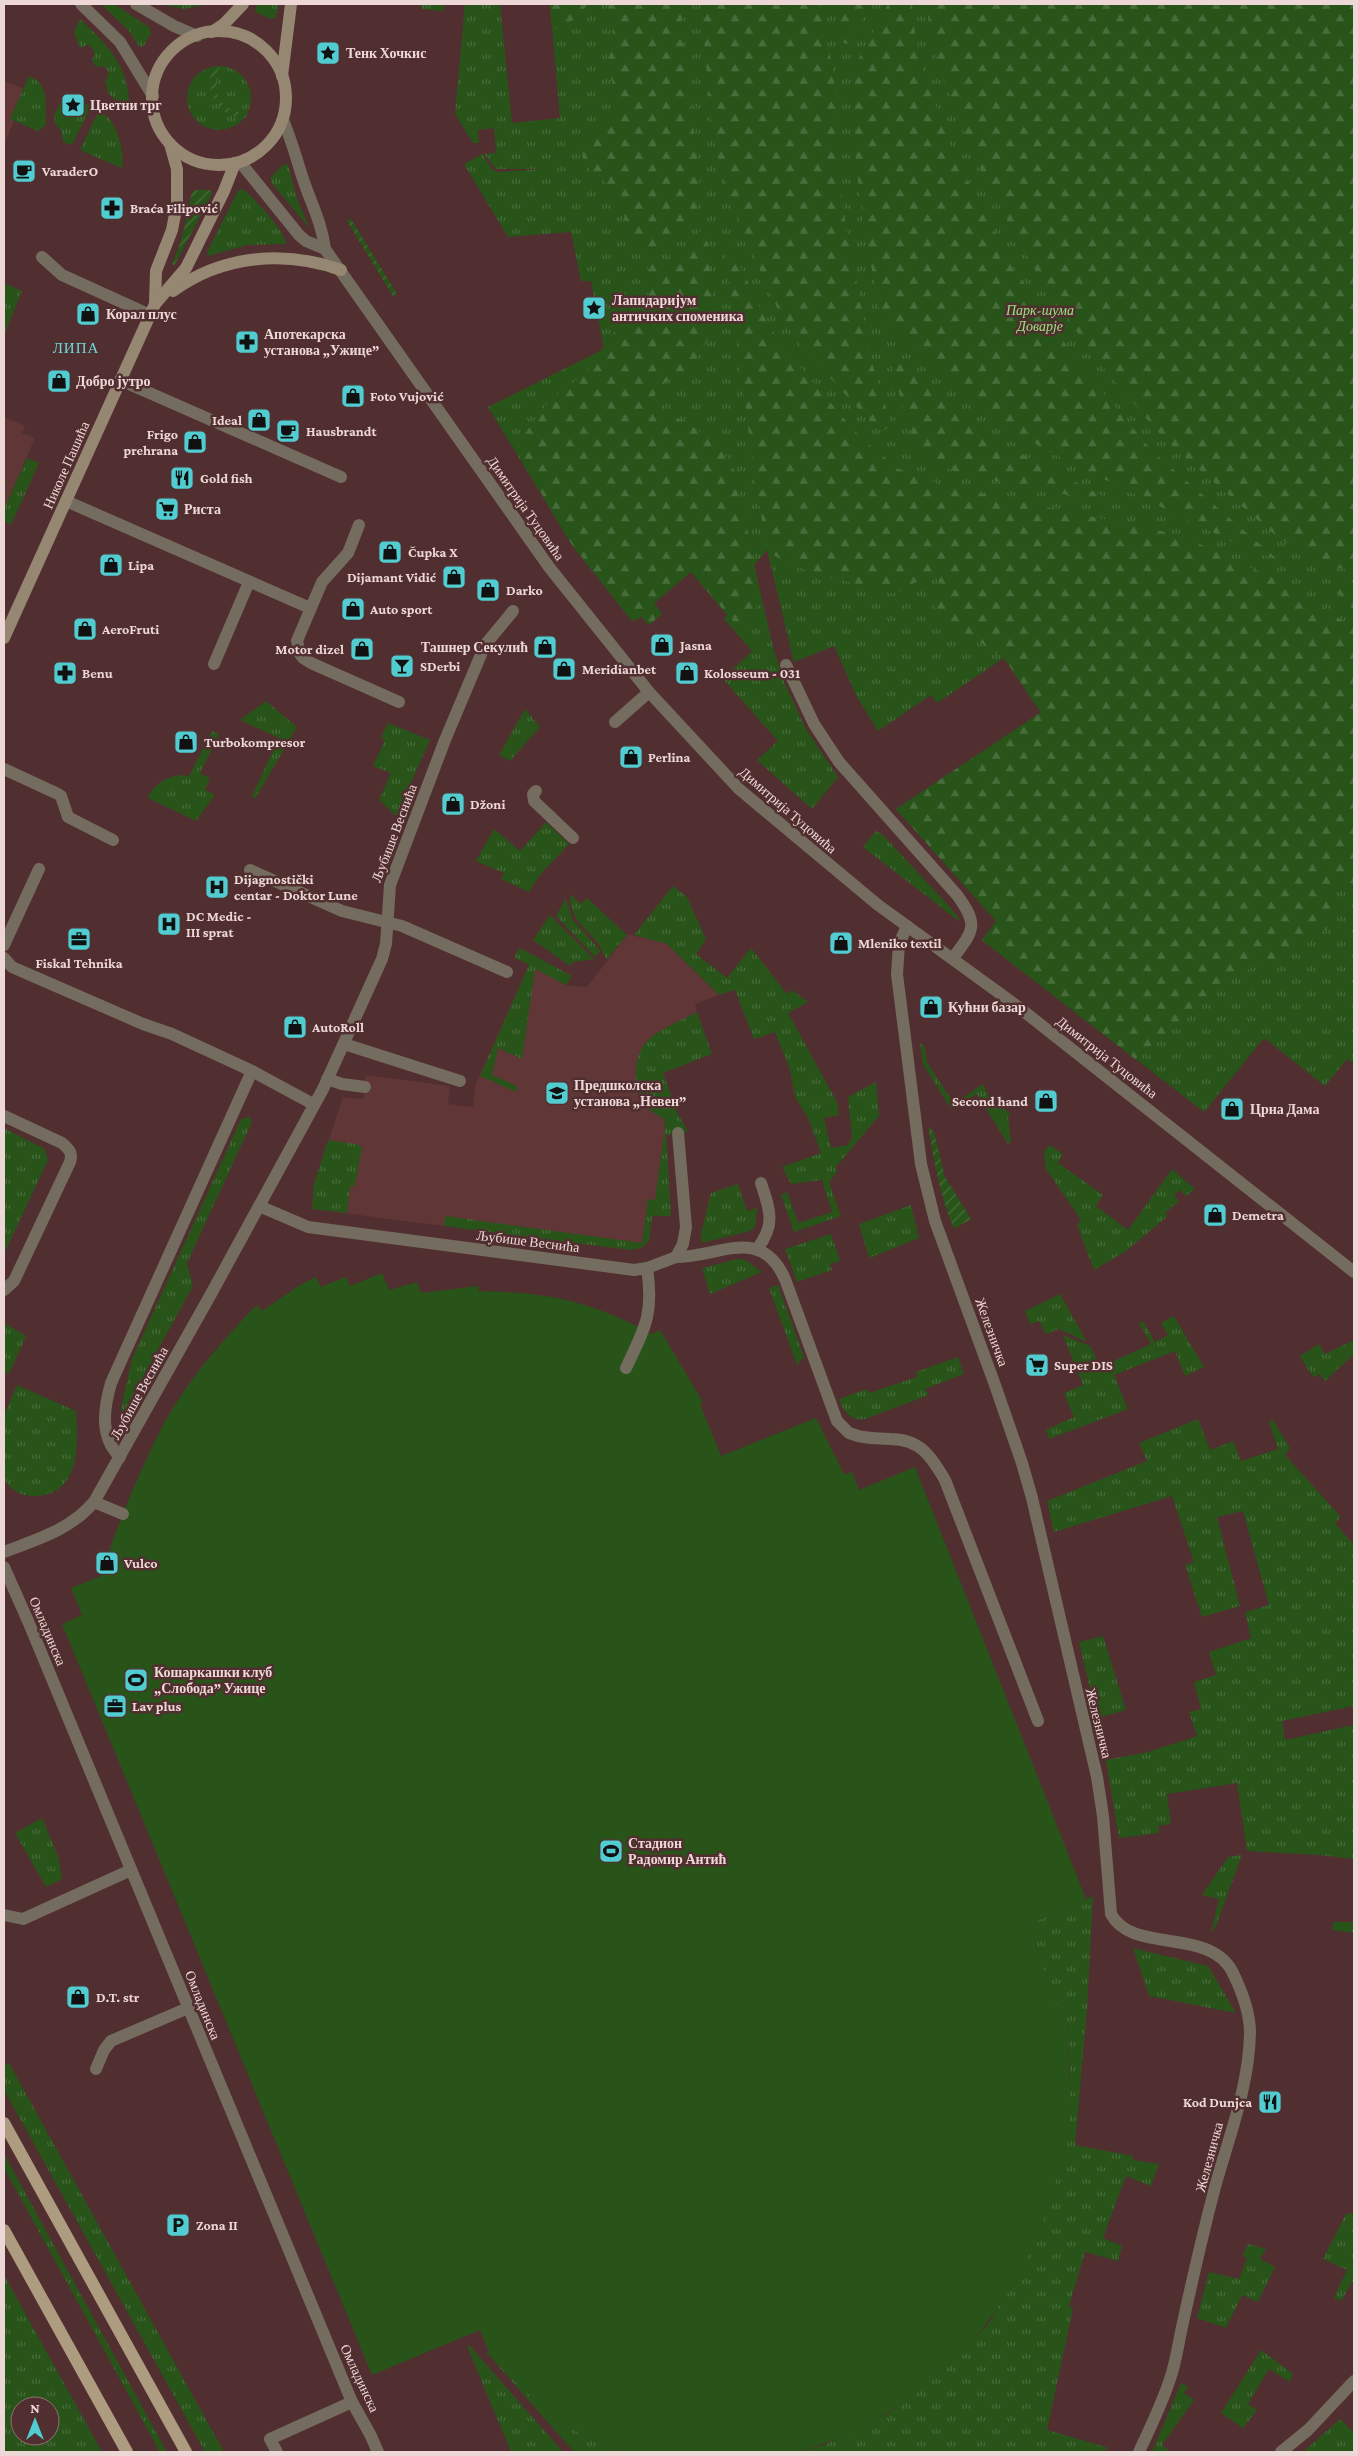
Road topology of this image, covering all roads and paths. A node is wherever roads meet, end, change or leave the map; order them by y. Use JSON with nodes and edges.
{"nodes":[{"id":1,"x":81,"y":4,"type":"edge"},
{"id":2,"x":136,"y":4,"type":"edge"},
{"id":3,"x":243,"y":4,"type":"edge"},
{"id":4,"x":291,"y":4,"type":"edge"},
{"id":5,"x":212,"y":32,"type":"junction"},
{"id":6,"x":197,"y":36,"type":"junction"},
{"id":7,"x":282,"y":76,"type":"junction"},
{"id":8,"x":152,"y":96,"type":"junction"},
{"id":9,"x":283,"y":120,"type":"junction"},
{"id":10,"x":170,"y":143,"type":"junction"},
{"id":11,"x":237,"y":162,"type":"junction"},
{"id":12,"x":325,"y":249,"type":"junction"},
{"id":13,"x":42,"y":258,"type":"dead end"},
{"id":14,"x":341,"y":270,"type":"junction"},
{"id":15,"x":152,"y":310,"type":"junction"},
{"id":16,"x":120,"y":380,"type":"junction"},
{"id":17,"x":341,"y":477,"type":"dead end"},
{"id":18,"x":66,"y":501,"type":"junction"},
{"id":19,"x":359,"y":525,"type":"dead end"},
{"id":20,"x":249,"y":582,"type":"junction"},
{"id":21,"x":310,"y":608,"type":"junction"},
{"id":22,"x":513,"y":611,"type":"dead end"},
{"id":23,"x":4,"y":638,"type":"edge"},
{"id":24,"x":214,"y":664,"type":"dead end"},
{"id":25,"x":786,"y":665,"type":"dead end"},
{"id":26,"x":649,"y":692,"type":"junction"},
{"id":27,"x":398,"y":702,"type":"dead end"},
{"id":28,"x":615,"y":722,"type":"dead end"},
{"id":29,"x":4,"y":769,"type":"edge"},
{"id":30,"x":536,"y":791,"type":"dead end"},
{"id":31,"x":573,"y":838,"type":"dead end"},
{"id":32,"x":113,"y":840,"type":"dead end"},
{"id":33,"x":39,"y":869,"type":"dead end"},
{"id":34,"x":250,"y":870,"type":"dead end"},
{"id":35,"x":387,"y":922,"type":"junction"},
{"id":36,"x":907,"y":926,"type":"junction"},
{"id":37,"x":4,"y":945,"type":"edge"},
{"id":38,"x":4,"y":958,"type":"edge"},
{"id":39,"x":953,"y":958,"type":"junction"},
{"id":40,"x":507,"y":972,"type":"dead end"},
{"id":41,"x":344,"y":1044,"type":"junction"},
{"id":42,"x":252,"y":1071,"type":"junction"},
{"id":43,"x":327,"y":1079,"type":"junction"},
{"id":44,"x":460,"y":1081,"type":"dead end"},
{"id":45,"x":365,"y":1087,"type":"dead end"},
{"id":46,"x":313,"y":1104,"type":"junction"},
{"id":47,"x":4,"y":1116,"type":"edge"},
{"id":48,"x":678,"y":1133,"type":"dead end"},
{"id":49,"x":761,"y":1183,"type":"dead end"},
{"id":50,"x":259,"y":1206,"type":"junction"},
{"id":51,"x":757,"y":1249,"type":"junction"},
{"id":52,"x":676,"y":1258,"type":"junction"},
{"id":53,"x":648,"y":1268,"type":"junction"},
{"id":54,"x":1354,"y":1272,"type":"edge"},
{"id":55,"x":4,"y":1290,"type":"edge"},
{"id":56,"x":626,"y":1368,"type":"dead end"},
{"id":57,"x":120,"y":1457,"type":"junction"},
{"id":58,"x":94,"y":1502,"type":"junction"},
{"id":59,"x":123,"y":1514,"type":"dead end"},
{"id":60,"x":4,"y":1552,"type":"edge"},
{"id":61,"x":4,"y":1568,"type":"edge"},
{"id":62,"x":1038,"y":1720,"type":"dead end"},
{"id":63,"x":131,"y":1870,"type":"junction"},
{"id":64,"x":4,"y":1915,"type":"edge"},
{"id":65,"x":188,"y":2008,"type":"junction"},
{"id":66,"x":96,"y":2069,"type":"dead end"},
{"id":67,"x":4,"y":2123,"type":"edge"},
{"id":68,"x":4,"y":2230,"type":"edge"},
{"id":69,"x":1354,"y":2381,"type":"edge"},
{"id":70,"x":352,"y":2402,"type":"junction"},
{"id":71,"x":127,"y":2452,"type":"edge"},
{"id":72,"x":186,"y":2452,"type":"edge"},
{"id":73,"x":277,"y":2452,"type":"edge"},
{"id":74,"x":378,"y":2452,"type":"edge"},
{"id":75,"x":1139,"y":2452,"type":"edge"},
{"id":76,"x":1281,"y":2452,"type":"edge"}],
"edges":[{"from":1,"to":8,"type":"street"},
{"from":2,"to":6,"type":"street"},
{"from":3,"to":5,"type":"main road"},
{"from":4,"to":7,"type":"main road"},
{"from":5,"to":6,"type":"main road"},
{"from":5,"to":7,"type":"main road"},
{"from":6,"to":8,"type":"main road"},
{"from":7,"to":9,"type":"main road"},
{"from":8,"to":10,"type":"main road"},
{"from":9,"to":11,"type":"main road"},
{"from":9,"to":12,"type":"street","name":"Димитрија Туцовића"},
{"from":10,"to":11,"type":"main road"},
{"from":10,"to":15,"type":"main road","name":"Николе Пашића"},
{"from":11,"to":12,"type":"street","name":"Димитрија Туцовића"},
{"from":11,"to":15,"type":"main road","name":"Николе Пашића"},
{"from":12,"to":14,"type":"street","name":"Димитрија Туцовића"},
{"from":13,"to":15,"type":"street"},
{"from":14,"to":15,"type":"main road"},
{"from":14,"to":26,"type":"street","name":"Димитрија Туцовића"},
{"from":15,"to":16,"type":"main road","name":"Николе Пашића"},
{"from":16,"to":17,"type":"street"},
{"from":16,"to":18,"type":"main road","name":"Николе Пашића"},
{"from":18,"to":20,"type":"street"},
{"from":18,"to":23,"type":"main road","name":"Николе Пашића"},
{"from":19,"to":21,"type":"street"},
{"from":20,"to":21,"type":"street"},
{"from":20,"to":24,"type":"street"},
{"from":21,"to":27,"type":"street"},
{"from":22,"to":35,"type":"street","name":"Љубише Веснића"},
{"from":25,"to":39,"type":"street"},
{"from":26,"to":28,"type":"street"},
{"from":26,"to":36,"type":"street","name":"Димитрија Туцовића"},
{"from":29,"to":32,"type":"street"},
{"from":30,"to":31,"type":"street"},
{"from":33,"to":37,"type":"street"},
{"from":34,"to":35,"type":"street"},
{"from":35,"to":40,"type":"street"},
{"from":35,"to":41,"type":"street","name":"Љубише Веснића"},
{"from":36,"to":39,"type":"street","name":"Димитрија Туцовића"},
{"from":36,"to":75,"type":"street","name":"Железничка"},
{"from":38,"to":42,"type":"street"},
{"from":39,"to":54,"type":"street","name":"Димитрија Туцовића"},
{"from":41,"to":43,"type":"street","name":"Љубише Веснића"},
{"from":41,"to":44,"type":"street"},
{"from":42,"to":46,"type":"street"},
{"from":42,"to":57,"type":"street"},
{"from":43,"to":45,"type":"street"},
{"from":43,"to":46,"type":"street","name":"Љубише Веснића"},
{"from":46,"to":50,"type":"street","name":"Љубише Веснића"},
{"from":47,"to":55,"type":"street"},
{"from":48,"to":52,"type":"street"},
{"from":49,"to":51,"type":"street"},
{"from":50,"to":53,"type":"street","name":"Љубише Веснића"},
{"from":50,"to":57,"type":"street","name":"Љубише Веснића"},
{"from":51,"to":52,"type":"street","name":"Љубише Веснића"},
{"from":51,"to":62,"type":"street"},
{"from":52,"to":53,"type":"street","name":"Љубише Веснића"},
{"from":53,"to":56,"type":"street"},
{"from":57,"to":58,"type":"street","name":"Љубише Веснића"},
{"from":58,"to":59,"type":"street"},
{"from":58,"to":60,"type":"street","name":"Љубише Веснића"},
{"from":61,"to":63,"type":"street","name":"Омладинска"},
{"from":63,"to":64,"type":"street"},
{"from":63,"to":65,"type":"street","name":"Омладинска"},
{"from":65,"to":66,"type":"street"},
{"from":65,"to":70,"type":"street","name":"Омладинска"},
{"from":67,"to":72,"type":"main road"},
{"from":68,"to":71,"type":"main road"},
{"from":69,"to":76,"type":"street"},
{"from":70,"to":73,"type":"street"},
{"from":70,"to":74,"type":"street","name":"Омладинска"}]}
